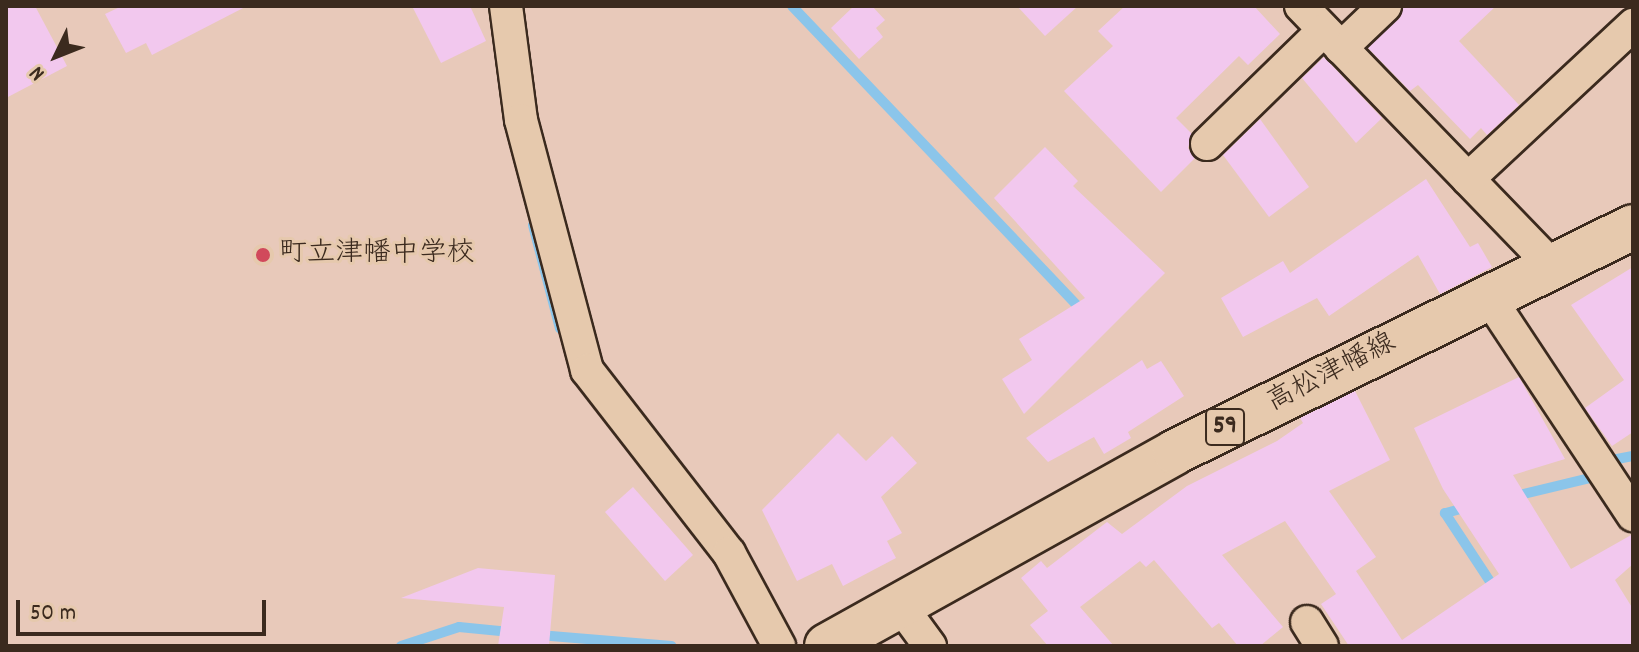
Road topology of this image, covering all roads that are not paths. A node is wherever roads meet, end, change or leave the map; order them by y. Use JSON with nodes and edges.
{"nodes":[{"id":1,"x":506,"y":6,"type":"edge"},
{"id":2,"x":1301,"y":6,"type":"edge"},
{"id":3,"x":1385,"y":6,"type":"edge"},
{"id":4,"x":1633,"y":25,"type":"edge"},
{"id":5,"x":1333,"y":39,"type":"junction"},
{"id":6,"x":1207,"y":144,"type":"dead end"},
{"id":7,"x":1468,"y":179,"type":"junction"},
{"id":8,"x":1633,"y":227,"type":"edge"},
{"id":9,"x":1550,"y":264,"type":"junction"},
{"id":10,"x":1488,"y":296,"type":"junction"},
{"id":11,"x":1633,"y":515,"type":"edge"},
{"id":12,"x":900,"y":605,"type":"junction"},
{"id":13,"x":779,"y":646,"type":"edge"},
{"id":14,"x":827,"y":646,"type":"edge"},
{"id":15,"x":930,"y":646,"type":"edge"}],
"edges":[{"from":1,"to":13,"type":"street"},
{"from":2,"to":5,"type":"street"},
{"from":3,"to":5,"type":"street"},
{"from":4,"to":7,"type":"street"},
{"from":5,"to":6,"type":"street"},
{"from":5,"to":7,"type":"street"},
{"from":7,"to":9,"type":"street"},
{"from":8,"to":9,"type":"main road","name":"高松津幡線","number":"59"},
{"from":9,"to":10,"type":"main road","name":"高松津幡線","number":"59"},
{"from":10,"to":11,"type":"street"},
{"from":10,"to":12,"type":"main road","name":"高松津幡線","number":"59"},
{"from":12,"to":14,"type":"main road","name":"高松津幡線","number":"59"},
{"from":12,"to":15,"type":"street"}]}
